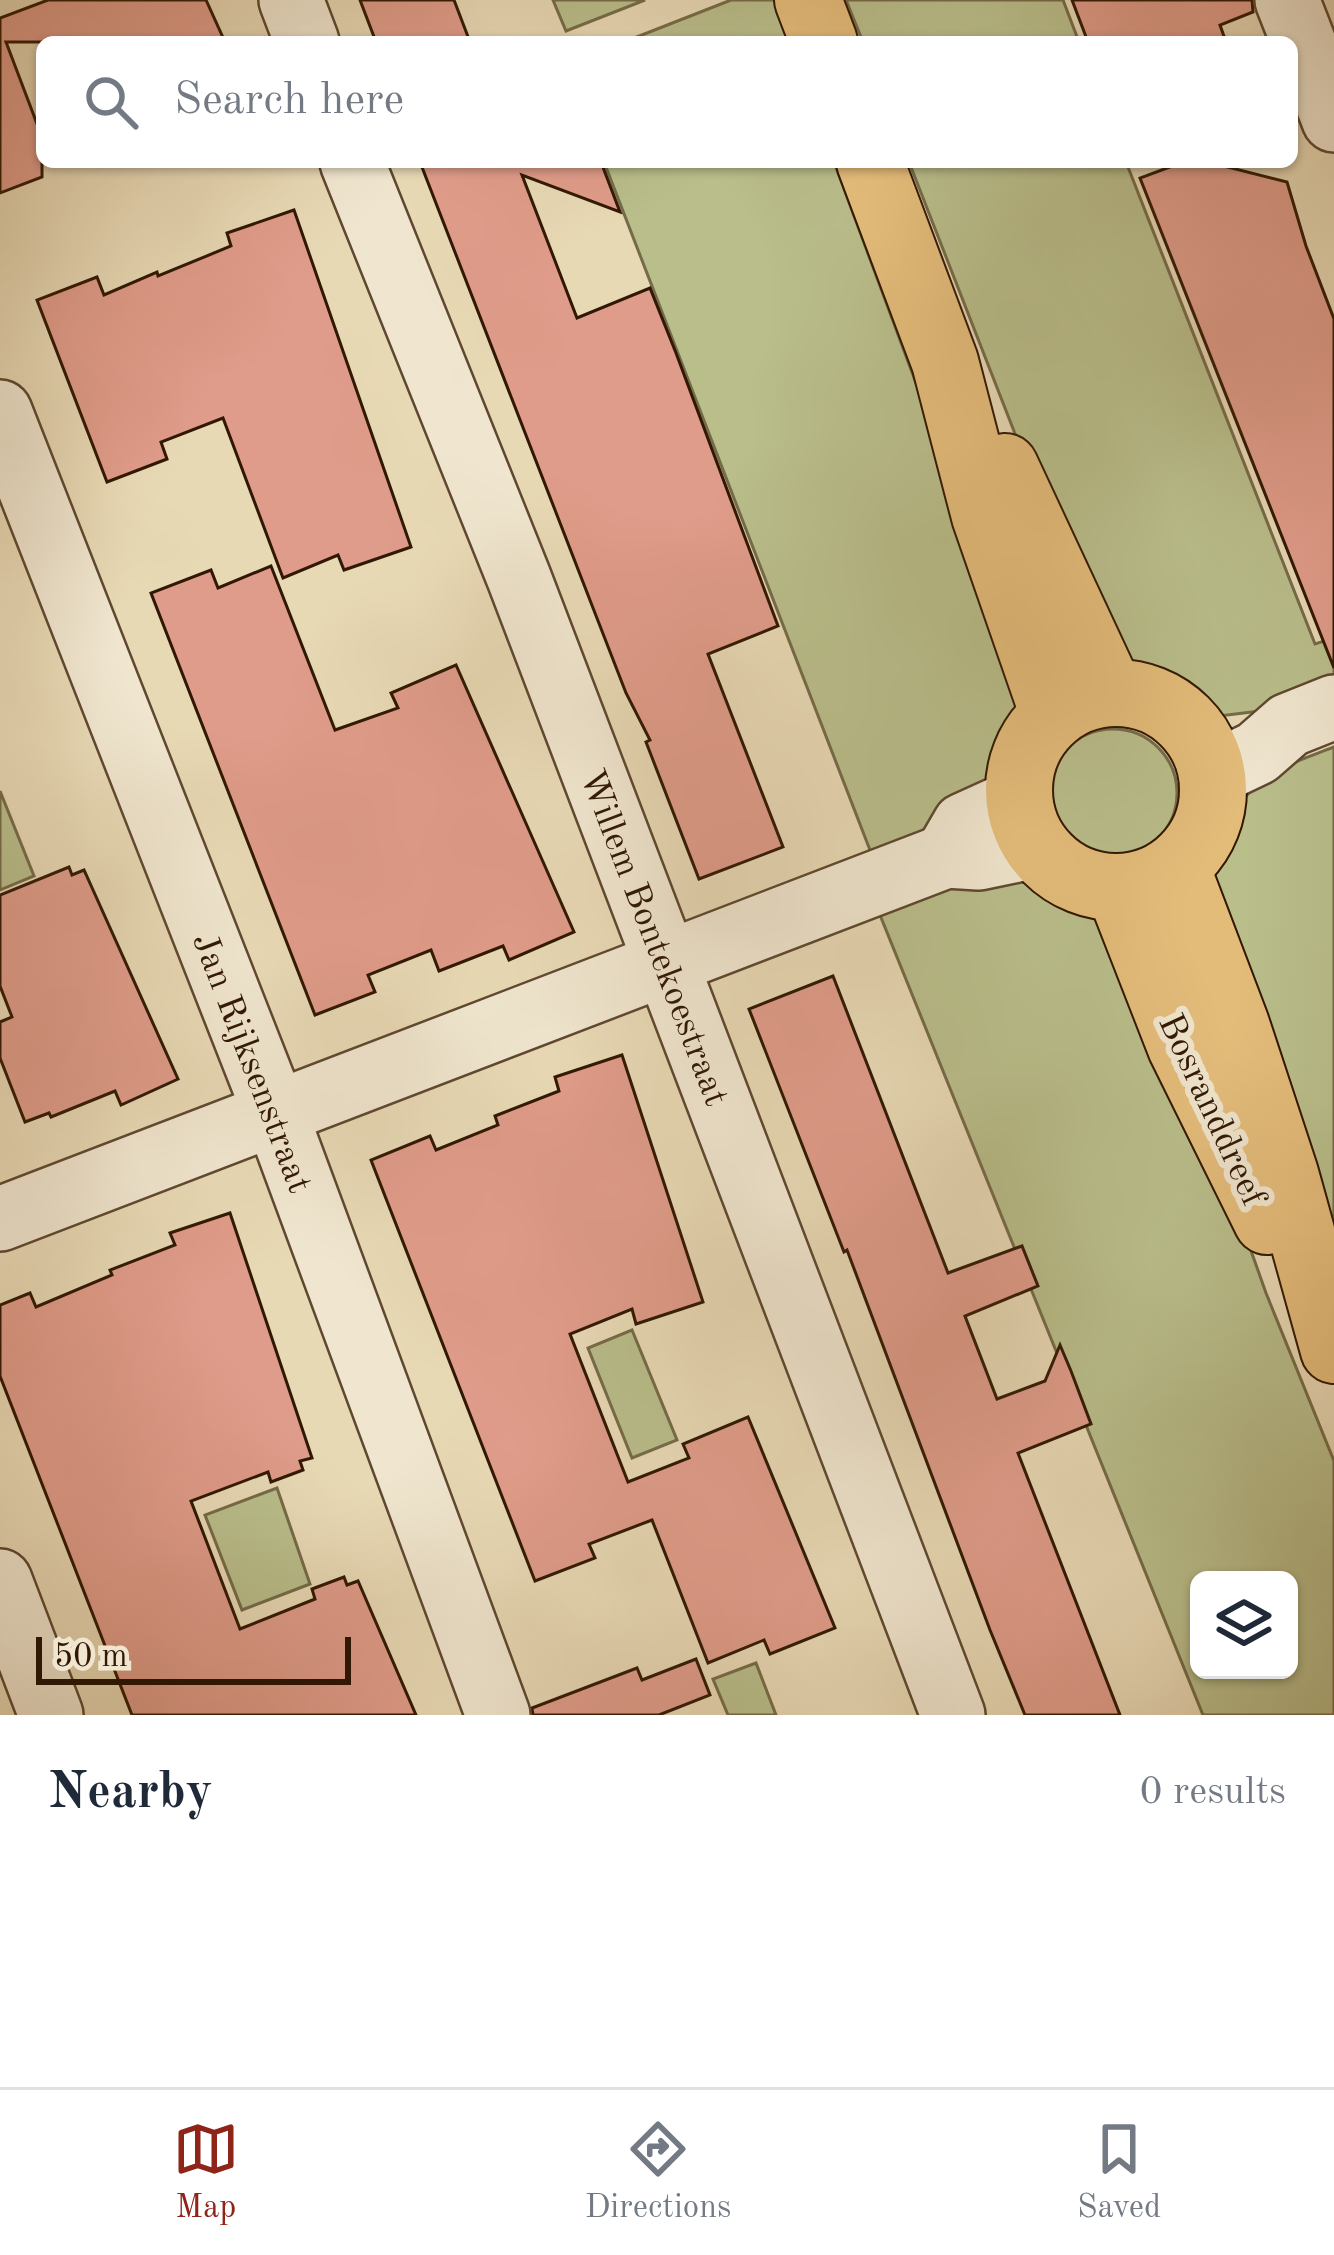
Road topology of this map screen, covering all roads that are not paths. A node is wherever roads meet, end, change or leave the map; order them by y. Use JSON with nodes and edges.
{"nodes":[{"id":1,"x":291,"y":0,"type":"edge"},
{"id":2,"x":808,"y":0,"type":"edge"},
{"id":3,"x":1287,"y":0,"type":"edge"},
{"id":4,"x":305,"y":36,"type":"edge"},
{"id":5,"x":822,"y":36,"type":"edge"},
{"id":6,"x":1334,"y":120,"type":"edge"},
{"id":7,"x":354,"y":168,"type":"edge"},
{"id":8,"x":871,"y":168,"type":"edge"},
{"id":9,"x":0,"y":412,"type":"edge"},
{"id":10,"x":1082,"y":704,"type":"junction"},
{"id":11,"x":1311,"y":716,"type":"edge"},
{"id":12,"x":1205,"y":755,"type":"junction"},
{"id":13,"x":1027,"y":823,"type":"junction"},
{"id":14,"x":1148,"y":877,"type":"junction"},
{"id":15,"x":666,"y":967,"type":"junction"},
{"id":16,"x":276,"y":1115,"type":"junction"},
{"id":17,"x":0,"y":1220,"type":"edge"},
{"id":18,"x":1329,"y":1337,"type":"edge"},
{"id":19,"x":0,"y":1581,"type":"edge"},
{"id":20,"x":51,"y":1715,"type":"edge"},
{"id":21,"x":498,"y":1715,"type":"edge"},
{"id":22,"x":953,"y":1715,"type":"edge"}],
"edges":[{"from":1,"to":4,"type":"street"},
{"from":2,"to":5,"type":"main road"},
{"from":3,"to":6,"type":"street"},
{"from":7,"to":15,"type":"street","name":"Willem Bontekoestraat"},
{"from":8,"to":10,"type":"main road"},
{"from":9,"to":16,"type":"street","name":"Jan Rijksenstraat"},
{"from":10,"to":12,"type":"main road"},
{"from":10,"to":13,"type":"main road"},
{"from":11,"to":12,"type":"street"},
{"from":12,"to":14,"type":"main road"},
{"from":13,"to":14,"type":"main road"},
{"from":13,"to":15,"type":"street"},
{"from":14,"to":18,"type":"main road","name":"Bosranddreef"},
{"from":15,"to":16,"type":"street"},
{"from":15,"to":22,"type":"street","name":"Willem Bontekoestraat"},
{"from":16,"to":17,"type":"street"},
{"from":16,"to":21,"type":"street","name":"Jan Rijksenstraat"},
{"from":19,"to":20,"type":"street"}]}
